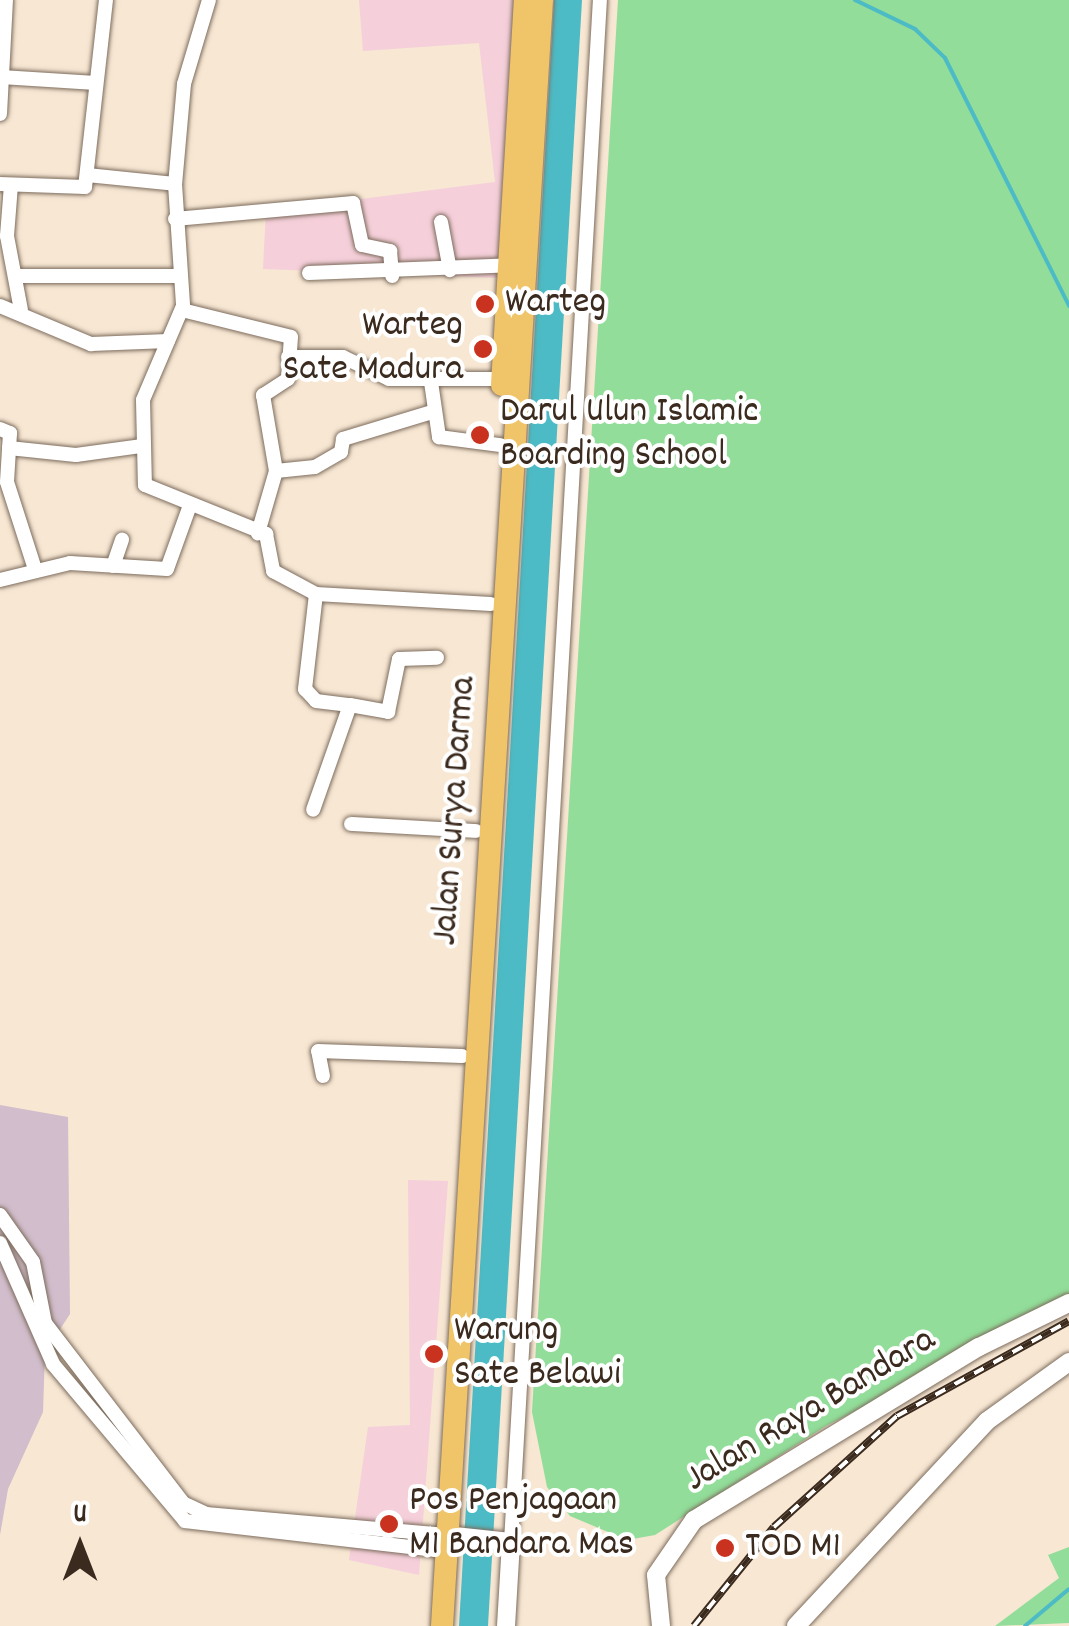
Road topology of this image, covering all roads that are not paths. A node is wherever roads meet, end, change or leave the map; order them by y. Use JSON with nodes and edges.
{"nodes":[{"id":1,"x":6,"y":0,"type":"edge"},
{"id":2,"x":106,"y":0,"type":"edge"},
{"id":3,"x":525,"y":0,"type":"edge"},
{"id":4,"x":542,"y":0,"type":"edge"},
{"id":5,"x":600,"y":0,"type":"edge"},
{"id":6,"x":203,"y":2,"type":"edge"},
{"id":7,"x":1,"y":75,"type":"edge"},
{"id":8,"x":96,"y":83,"type":"junction"},
{"id":9,"x":0,"y":114,"type":"edge"},
{"id":10,"x":87,"y":175,"type":"junction"},
{"id":11,"x":6,"y":184,"type":"edge"},
{"id":12,"x":174,"y":184,"type":"junction"},
{"id":13,"x":174,"y":219,"type":"junction"},
{"id":14,"x":441,"y":222,"type":"dead end"},
{"id":15,"x":516,"y":265,"type":"junction"},
{"id":16,"x":450,"y":270,"type":"junction"},
{"id":17,"x":309,"y":273,"type":"dead end"},
{"id":18,"x":16,"y":276,"type":"junction"},
{"id":19,"x":179,"y":276,"type":"junction"},
{"id":20,"x":392,"y":276,"type":"junction"},
{"id":21,"x":0,"y":306,"type":"edge"},
{"id":22,"x":21,"y":310,"type":"junction"},
{"id":23,"x":182,"y":310,"type":"junction"},
{"id":24,"x":168,"y":341,"type":"junction"},
{"id":25,"x":288,"y":356,"type":"junction"},
{"id":26,"x":503,"y":378,"type":"junction"},
{"id":27,"x":432,"y":382,"type":"junction"},
{"id":28,"x":432,"y":412,"type":"junction"},
{"id":29,"x":0,"y":428,"type":"edge"},
{"id":30,"x":142,"y":446,"type":"junction"},
{"id":31,"x":500,"y":446,"type":"junction"},
{"id":32,"x":9,"y":448,"type":"junction"},
{"id":33,"x":276,"y":471,"type":"junction"},
{"id":34,"x":190,"y":505,"type":"junction"},
{"id":35,"x":258,"y":533,"type":"junction"},
{"id":36,"x":122,"y":540,"type":"dead end"},
{"id":37,"x":113,"y":566,"type":"junction"},
{"id":38,"x":35,"y":569,"type":"junction"},
{"id":39,"x":0,"y":580,"type":"edge"},
{"id":40,"x":316,"y":594,"type":"junction"},
{"id":41,"x":491,"y":604,"type":"junction"},
{"id":42,"x":437,"y":658,"type":"dead end"},
{"id":43,"x":350,"y":705,"type":"junction"},
{"id":44,"x":313,"y":810,"type":"dead end"},
{"id":45,"x":351,"y":824,"type":"dead end"},
{"id":46,"x":476,"y":831,"type":"junction"},
{"id":47,"x":462,"y":1056,"type":"junction"},
{"id":48,"x":323,"y":1076,"type":"dead end"},
{"id":49,"x":0,"y":1215,"type":"edge"},
{"id":50,"x":0,"y":1243,"type":"edge"},
{"id":51,"x":1069,"y":1303,"type":"edge"},
{"id":52,"x":1069,"y":1362,"type":"edge"},
{"id":53,"x":444,"y":1541,"type":"junction"},
{"id":54,"x":503,"y":1541,"type":"junction"},
{"id":55,"x":430,"y":1626,"type":"edge"},
{"id":56,"x":442,"y":1626,"type":"edge"},
{"id":57,"x":506,"y":1626,"type":"edge"},
{"id":58,"x":661,"y":1626,"type":"edge"},
{"id":59,"x":796,"y":1626,"type":"edge"}],
"edges":[{"from":1,"to":7,"type":"street"},
{"from":2,"to":8,"type":"street"},
{"from":3,"to":15,"type":"main road","name":"Jalan Surya Darma"},
{"from":4,"to":15,"type":"main road","name":"Jalan Surya Darma"},
{"from":5,"to":54,"type":"street"},
{"from":6,"to":12,"type":"street"},
{"from":7,"to":8,"type":"street"},
{"from":7,"to":9,"type":"street"},
{"from":8,"to":10,"type":"street"},
{"from":10,"to":11,"type":"street"},
{"from":10,"to":12,"type":"street"},
{"from":11,"to":18,"type":"street"},
{"from":12,"to":13,"type":"street"},
{"from":13,"to":19,"type":"street"},
{"from":13,"to":20,"type":"street"},
{"from":14,"to":16,"type":"street"},
{"from":15,"to":16,"type":"street"},
{"from":15,"to":26,"type":"main road","name":"Jalan Surya Darma"},
{"from":15,"to":53,"type":"main road","name":"Jalan Surya Darma"},
{"from":16,"to":20,"type":"street"},
{"from":17,"to":20,"type":"street"},
{"from":18,"to":19,"type":"street"},
{"from":18,"to":22,"type":"street"},
{"from":19,"to":23,"type":"street"},
{"from":21,"to":22,"type":"street"},
{"from":22,"to":24,"type":"street"},
{"from":23,"to":24,"type":"street"},
{"from":23,"to":25,"type":"street"},
{"from":24,"to":30,"type":"street"},
{"from":25,"to":27,"type":"street"},
{"from":25,"to":33,"type":"street"},
{"from":26,"to":27,"type":"street"},
{"from":26,"to":31,"type":"main road","name":"Jalan Surya Darma"},
{"from":27,"to":28,"type":"street"},
{"from":28,"to":31,"type":"street"},
{"from":28,"to":33,"type":"street"},
{"from":29,"to":32,"type":"street"},
{"from":30,"to":32,"type":"street"},
{"from":30,"to":34,"type":"street"},
{"from":31,"to":41,"type":"main road","name":"Jalan Surya Darma"},
{"from":32,"to":38,"type":"street"},
{"from":33,"to":35,"type":"street"},
{"from":34,"to":35,"type":"street"},
{"from":34,"to":37,"type":"street"},
{"from":35,"to":40,"type":"street"},
{"from":36,"to":37,"type":"street"},
{"from":37,"to":38,"type":"street"},
{"from":38,"to":39,"type":"street"},
{"from":40,"to":41,"type":"street"},
{"from":40,"to":43,"type":"street"},
{"from":41,"to":46,"type":"main road","name":"Jalan Surya Darma"},
{"from":42,"to":43,"type":"street"},
{"from":43,"to":44,"type":"street"},
{"from":45,"to":46,"type":"street"},
{"from":46,"to":47,"type":"main road","name":"Jalan Surya Darma"},
{"from":47,"to":48,"type":"street"},
{"from":47,"to":53,"type":"main road","name":"Jalan Surya Darma"},
{"from":49,"to":53,"type":"street"},
{"from":50,"to":53,"type":"street"},
{"from":51,"to":58,"type":"street","name":"Jalan Raya Bandara"},
{"from":52,"to":59,"type":"street"},
{"from":53,"to":54,"type":"street"},
{"from":53,"to":55,"type":"main road","name":"Jalan Surya Darma"},
{"from":53,"to":56,"type":"main road","name":"Jalan Surya Darma"},
{"from":54,"to":57,"type":"street"}]}
